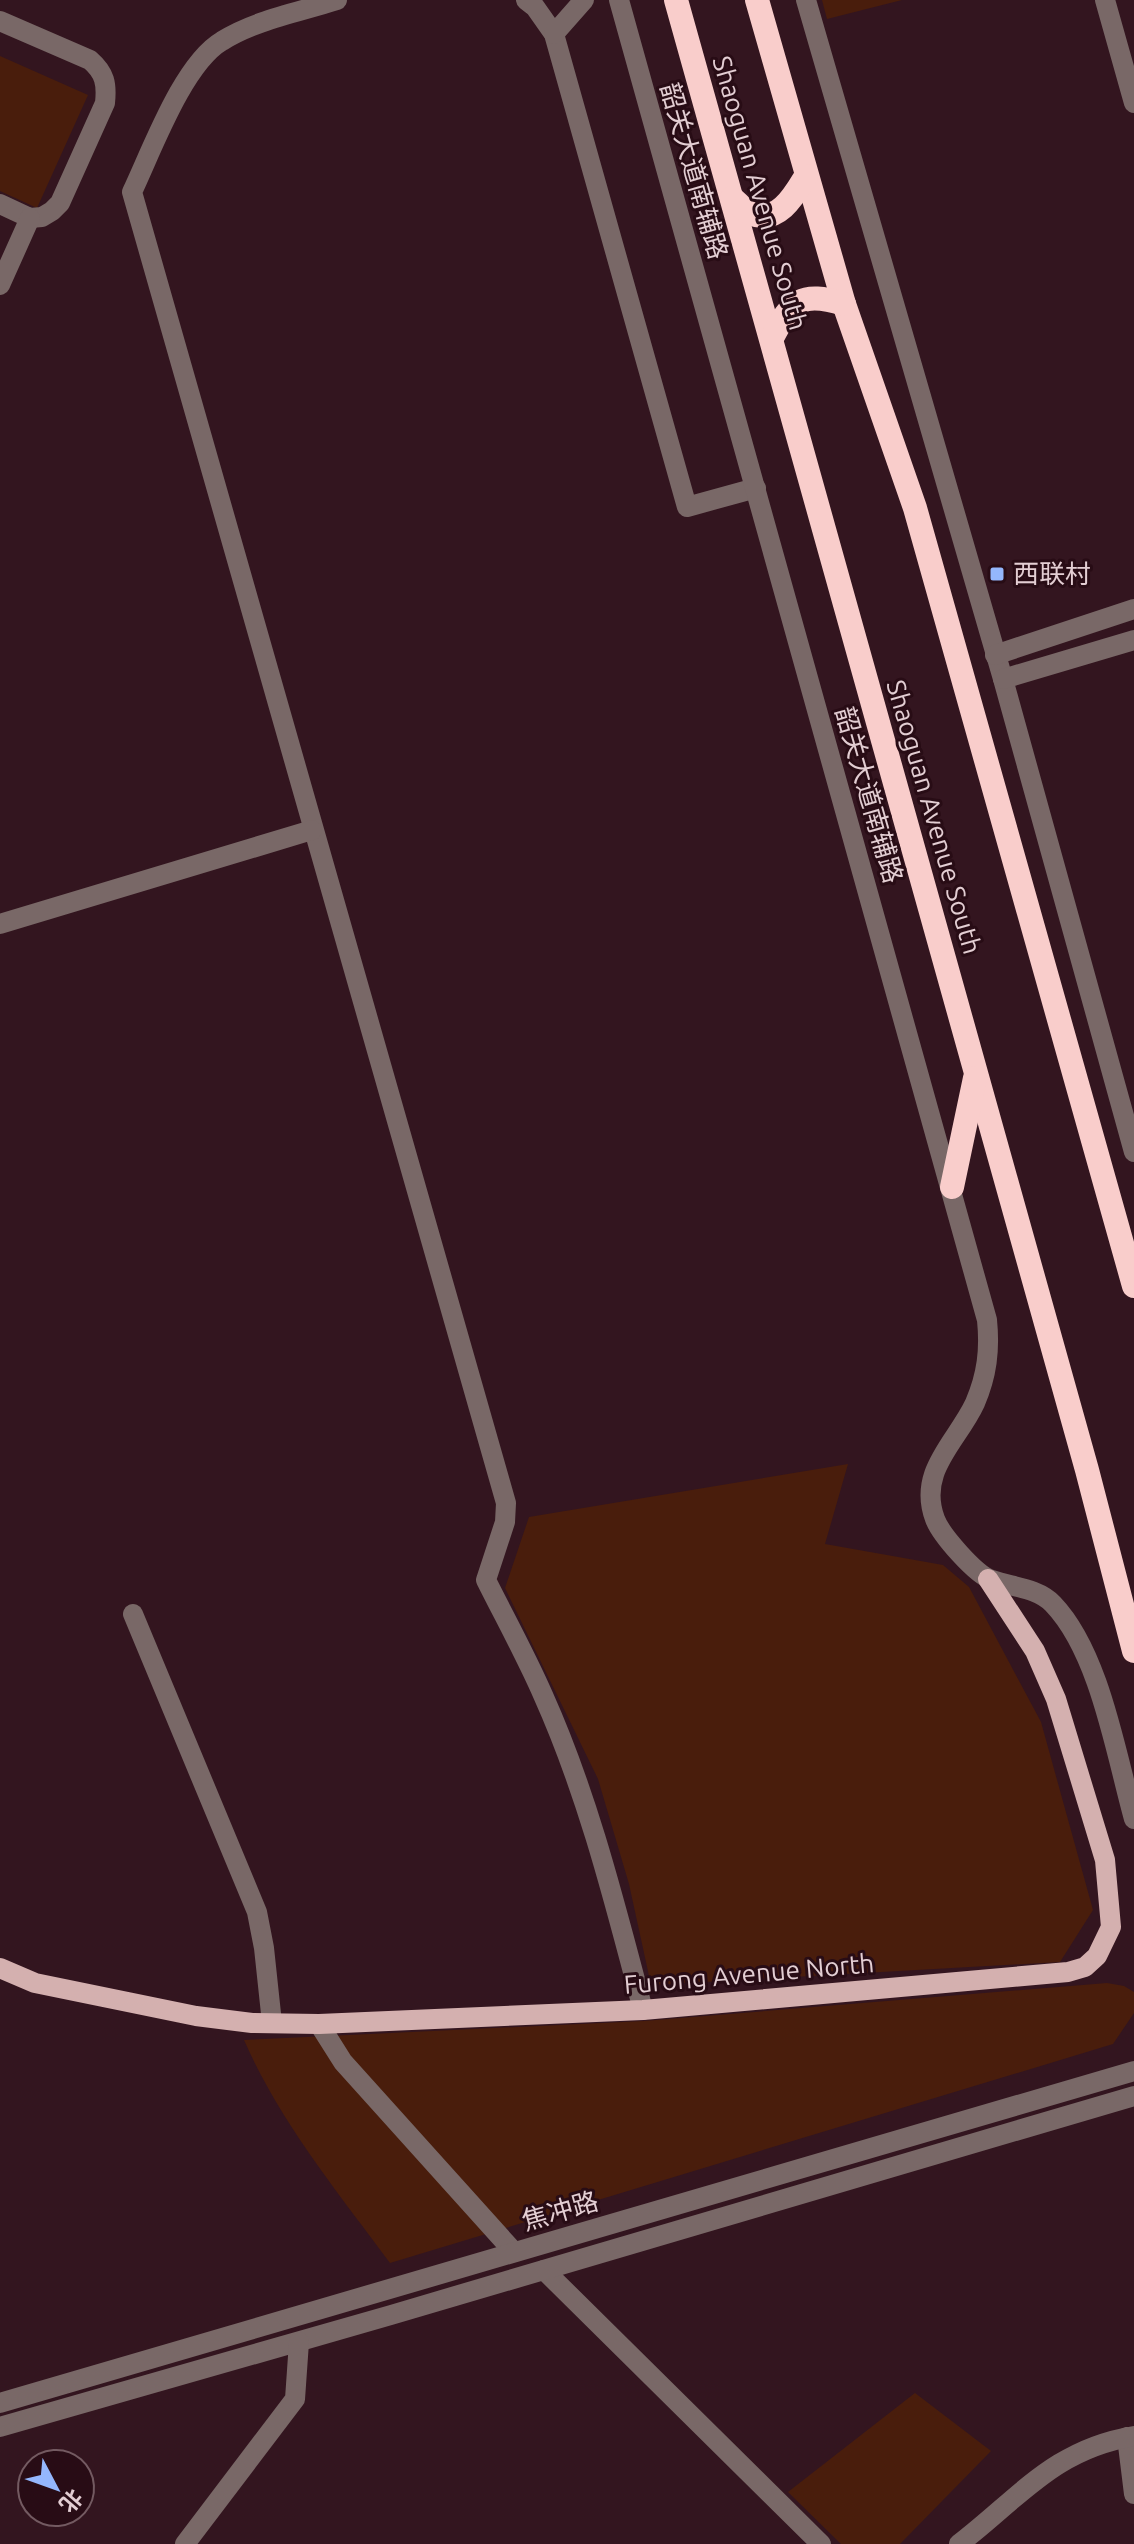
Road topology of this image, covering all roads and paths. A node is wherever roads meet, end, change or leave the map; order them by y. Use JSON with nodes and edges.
{"nodes":[{"id":1,"x":337,"y":0,"type":"edge"},
{"id":2,"x":584,"y":0,"type":"edge"},
{"id":3,"x":619,"y":0,"type":"edge"},
{"id":4,"x":676,"y":0,"type":"edge"},
{"id":5,"x":757,"y":0,"type":"edge"},
{"id":6,"x":806,"y":0,"type":"edge"},
{"id":7,"x":1105,"y":0,"type":"edge"},
{"id":8,"x":535,"y":2,"type":"edge"},
{"id":9,"x":0,"y":21,"type":"edge"},
{"id":10,"x":554,"y":34,"type":"junction"},
{"id":11,"x":1134,"y":103,"type":"edge"},
{"id":12,"x":806,"y":176,"type":"junction"},
{"id":13,"x":732,"y":198,"type":"junction"},
{"id":14,"x":0,"y":204,"type":"edge"},
{"id":15,"x":30,"y":218,"type":"junction"},
{"id":16,"x":0,"y":285,"type":"edge"},
{"id":17,"x":844,"y":304,"type":"junction"},
{"id":18,"x":772,"y":338,"type":"junction"},
{"id":19,"x":756,"y":488,"type":"junction"},
{"id":20,"x":1134,"y":609,"type":"edge"},
{"id":21,"x":1134,"y":640,"type":"edge"},
{"id":22,"x":995,"y":655,"type":"junction"},
{"id":23,"x":1003,"y":679,"type":"junction"},
{"id":24,"x":312,"y":830,"type":"junction"},
{"id":25,"x":0,"y":924,"type":"edge"},
{"id":26,"x":976,"y":1072,"type":"junction"},
{"id":27,"x":1134,"y":1152,"type":"edge"},
{"id":28,"x":952,"y":1187,"type":"junction"},
{"id":29,"x":1134,"y":1286,"type":"edge"},
{"id":30,"x":988,"y":1579,"type":"junction"},
{"id":31,"x":133,"y":1614,"type":"dead end"},
{"id":32,"x":1132,"y":1644,"type":"edge"},
{"id":33,"x":1134,"y":1666,"type":"edge"},
{"id":34,"x":1134,"y":1819,"type":"edge"},
{"id":35,"x":0,"y":1968,"type":"edge"},
{"id":36,"x":643,"y":2010,"type":"junction"},
{"id":37,"x":272,"y":2023,"type":"junction"},
{"id":38,"x":319,"y":2024,"type":"junction"},
{"id":39,"x":1134,"y":2071,"type":"edge"},
{"id":40,"x":1134,"y":2096,"type":"edge"},
{"id":41,"x":514,"y":2252,"type":"junction"},
{"id":42,"x":544,"y":2270,"type":"junction"},
{"id":43,"x":299,"y":2342,"type":"junction"},
{"id":44,"x":0,"y":2403,"type":"edge"},
{"id":45,"x":0,"y":2427,"type":"edge"},
{"id":46,"x":1131,"y":2437,"type":"edge"},
{"id":47,"x":1134,"y":2494,"type":"edge"},
{"id":48,"x":185,"y":2544,"type":"edge"},
{"id":49,"x":821,"y":2544,"type":"edge"},
{"id":50,"x":959,"y":2544,"type":"edge"}],
"edges":[{"from":1,"to":24,"type":"street"},
{"from":2,"to":10,"type":"street"},
{"from":3,"to":19,"type":"street","name":"韶关大道南辅路"},
{"from":4,"to":13,"type":"highway","name":"Shaoguan Avenue South"},
{"from":5,"to":12,"type":"highway","name":"Shaoguan Avenue South"},
{"from":6,"to":22,"type":"street"},
{"from":7,"to":11,"type":"street"},
{"from":8,"to":10,"type":"street"},
{"from":9,"to":15,"type":"street"},
{"from":10,"to":19,"type":"street"},
{"from":12,"to":13,"type":"highway"},
{"from":12,"to":17,"type":"highway","name":"Shaoguan Avenue South"},
{"from":13,"to":18,"type":"highway","name":"Shaoguan Avenue South"},
{"from":14,"to":15,"type":"street"},
{"from":15,"to":16,"type":"street"},
{"from":17,"to":18,"type":"highway"},
{"from":17,"to":29,"type":"highway","name":"Shaoguan Avenue South"},
{"from":18,"to":26,"type":"highway","name":"Shaoguan Avenue South"},
{"from":19,"to":28,"type":"street","name":"韶关大道南辅路"},
{"from":20,"to":22,"type":"street"},
{"from":21,"to":23,"type":"street"},
{"from":22,"to":23,"type":"street"},
{"from":23,"to":27,"type":"street"},
{"from":24,"to":25,"type":"street"},
{"from":24,"to":36,"type":"street"},
{"from":26,"to":28,"type":"highway"},
{"from":26,"to":32,"type":"highway","name":"Shaoguan Avenue South"},
{"from":28,"to":30,"type":"street","name":"韶关大道南辅路"},
{"from":30,"to":34,"type":"street"},
{"from":30,"to":36,"type":"main road","name":"Furong Avenue North"},
{"from":31,"to":37,"type":"street"},
{"from":32,"to":33,"type":"highway","name":"Shaoguan Avenue South"},
{"from":35,"to":37,"type":"main road","name":"Furong Avenue North"},
{"from":36,"to":38,"type":"main road","name":"Furong Avenue North"},
{"from":37,"to":38,"type":"main road","name":"Furong Avenue North"},
{"from":38,"to":41,"type":"street"},
{"from":39,"to":41,"type":"street","name":"焦冲路"},
{"from":40,"to":42,"type":"street","name":"焦冲路"},
{"from":41,"to":44,"type":"street","name":"焦冲路"},
{"from":42,"to":43,"type":"street","name":"焦冲路"},
{"from":42,"to":49,"type":"street"},
{"from":43,"to":45,"type":"street","name":"焦冲路"},
{"from":43,"to":48,"type":"street"},
{"from":46,"to":47,"type":"street"},
{"from":46,"to":50,"type":"street"}]}
